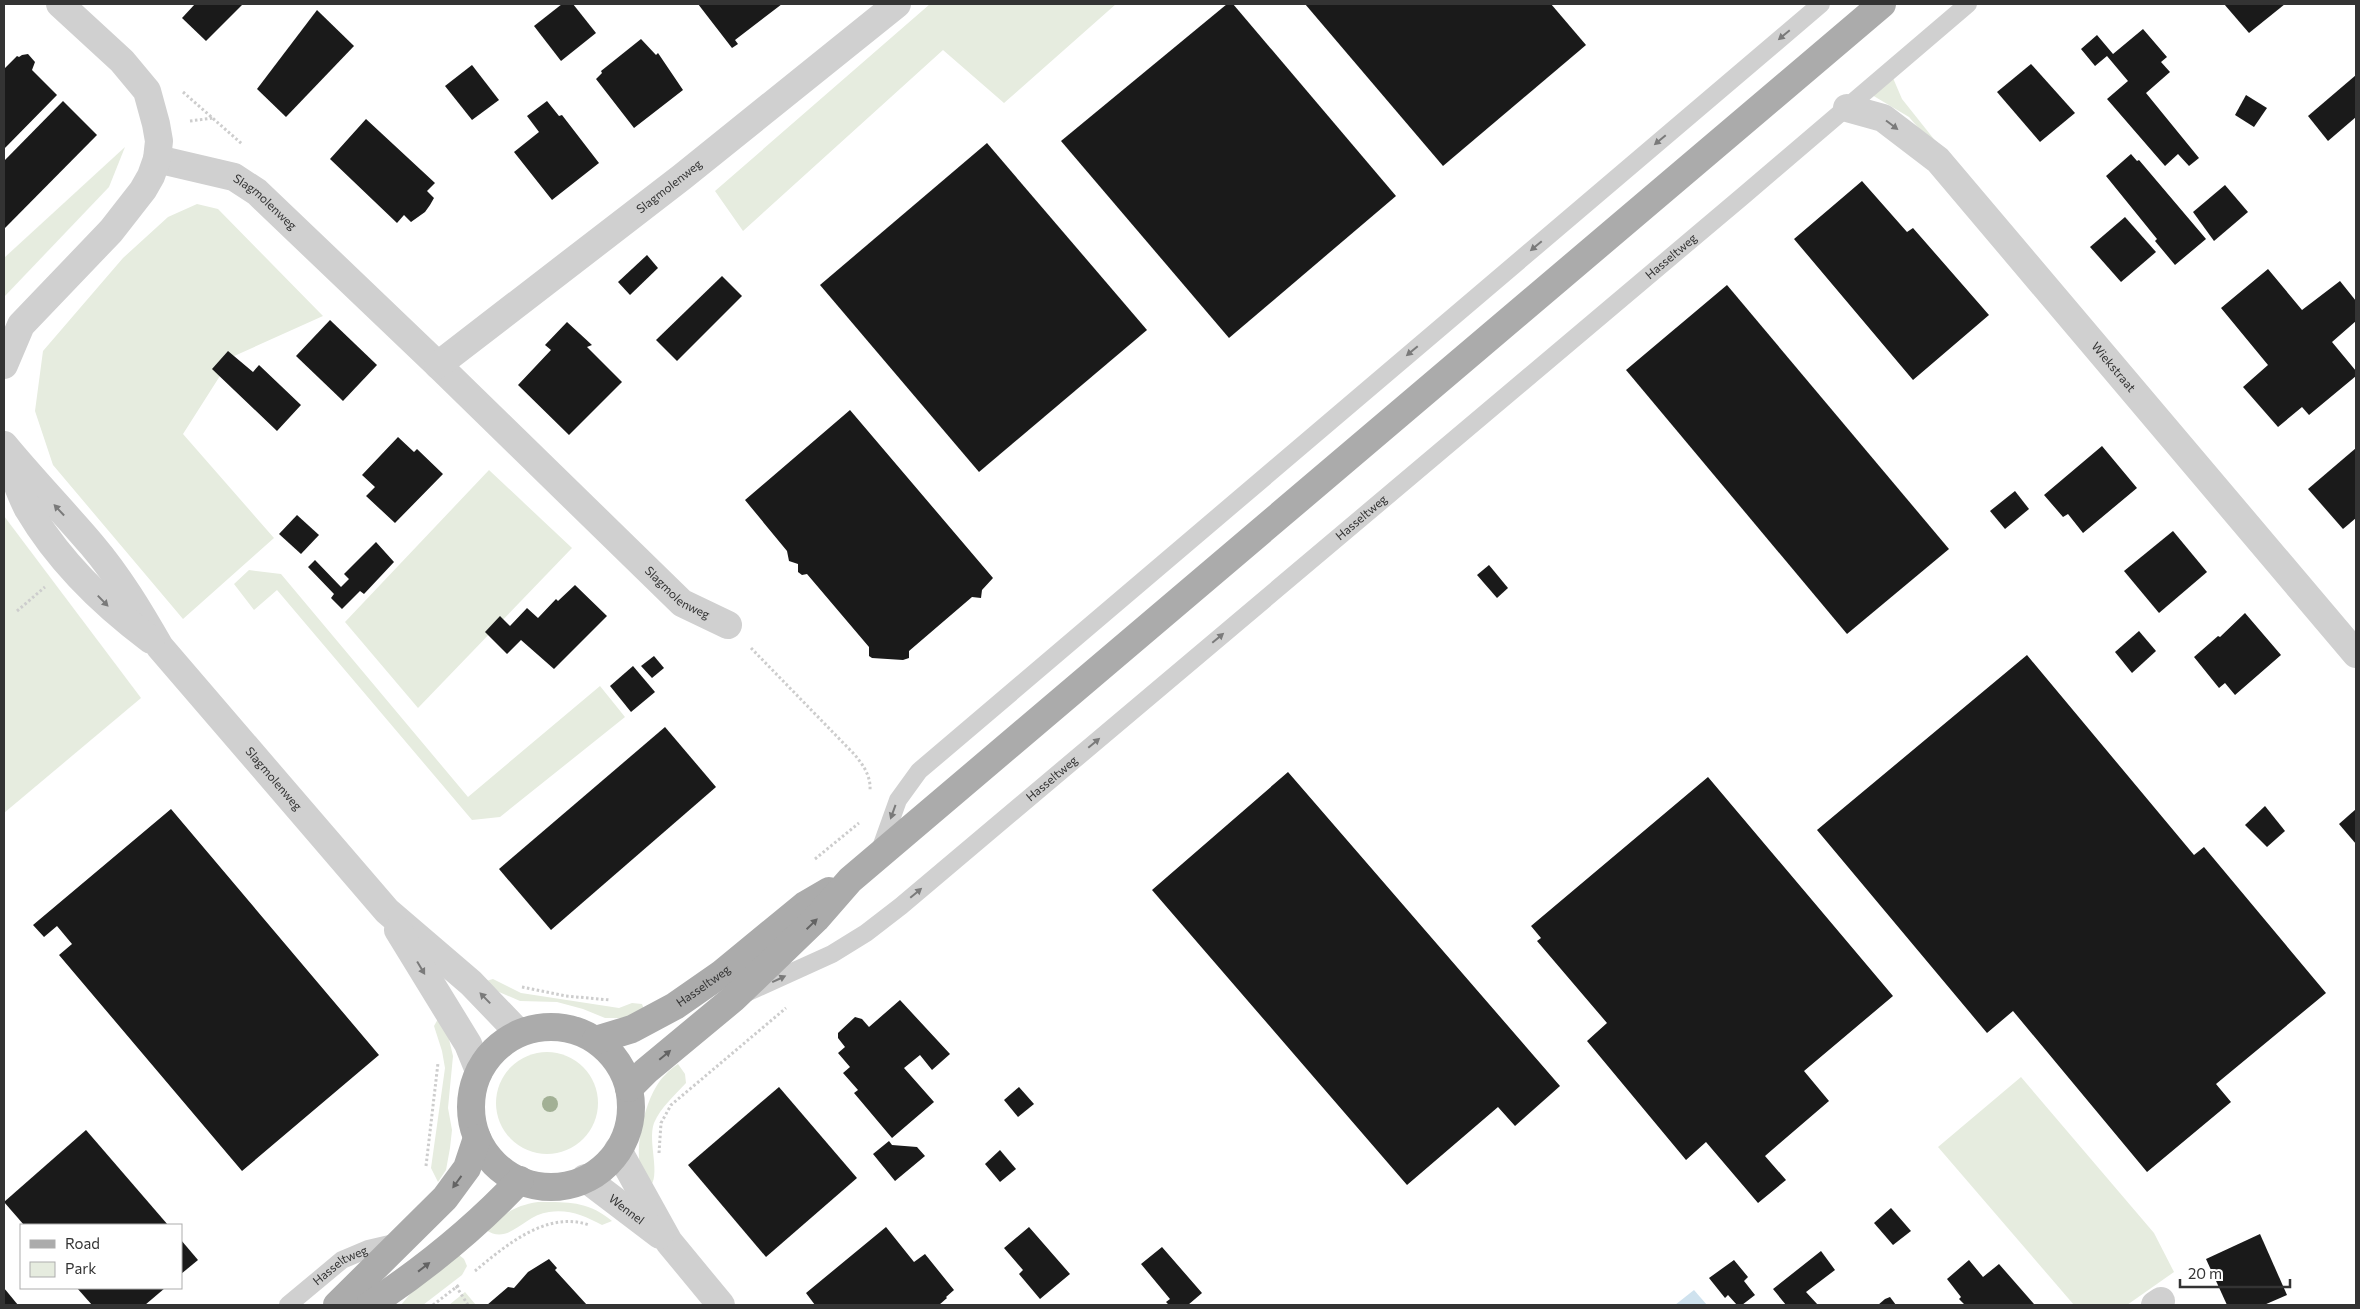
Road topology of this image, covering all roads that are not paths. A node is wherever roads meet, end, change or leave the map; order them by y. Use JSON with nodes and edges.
{"nodes":[{"id":1,"x":60,"y":4,"type":"edge"},
{"id":2,"x":897,"y":4,"type":"edge"},
{"id":3,"x":1821,"y":4,"type":"edge"},
{"id":4,"x":1882,"y":4,"type":"edge"},
{"id":5,"x":1968,"y":4,"type":"edge"},
{"id":6,"x":1847,"y":108,"type":"junction"},
{"id":7,"x":156,"y":159,"type":"junction"},
{"id":8,"x":4,"y":364,"type":"edge"},
{"id":9,"x":438,"y":364,"type":"junction"},
{"id":10,"x":4,"y":445,"type":"edge"},
{"id":11,"x":4,"y":451,"type":"edge"},
{"id":12,"x":728,"y":625,"type":"road end"},
{"id":13,"x":160,"y":647,"type":"junction"},
{"id":14,"x":2356,"y":654,"type":"edge"},
{"id":15,"x":877,"y":858,"type":"junction"},
{"id":16,"x":850,"y":880,"type":"junction"},
{"id":17,"x":387,"y":912,"type":"junction"},
{"id":18,"x":734,"y":998,"type":"junction"},
{"id":19,"x":519,"y":1033,"type":"junction"},
{"id":20,"x":596,"y":1040,"type":"junction"},
{"id":21,"x":479,"y":1071,"type":"junction"},
{"id":22,"x":629,"y":1088,"type":"junction"},
{"id":23,"x":477,"y":1138,"type":"junction"},
{"id":24,"x":618,"y":1150,"type":"junction"},
{"id":25,"x":585,"y":1178,"type":"junction"},
{"id":26,"x":520,"y":1180,"type":"junction"},
{"id":27,"x":402,"y":1241,"type":"junction"},
{"id":28,"x":669,"y":1242,"type":"junction"},
{"id":29,"x":392,"y":1296,"type":"edge"},
{"id":30,"x":288,"y":1305,"type":"edge"},
{"id":31,"x":337,"y":1305,"type":"edge"},
{"id":32,"x":370,"y":1305,"type":"edge"},
{"id":33,"x":721,"y":1305,"type":"edge"}],
"edges":[{"from":1,"to":7,"type":"street"},
{"from":2,"to":9,"type":"street","name":"Slagmolenweg"},
{"from":3,"to":15,"type":"lane","one_way":true},
{"from":4,"to":15,"type":"main road","name":"Hasseltweg"},
{"from":5,"to":6,"type":"lane","name":"Hasseltweg"},
{"from":6,"to":14,"type":"street","name":"Wiekstraat","one_way":true},
{"from":18,"to":6,"type":"lane","name":"Hasseltweg","one_way":true},
{"from":7,"to":8,"type":"street"},
{"from":7,"to":9,"type":"street","name":"Slagmolenweg"},
{"from":9,"to":12,"type":"street","name":"Slagmolenweg"},
{"from":13,"to":10,"type":"street","name":"Slagmolenweg","one_way":true},
{"from":11,"to":13,"type":"street","name":"Slagmolenweg","one_way":true},
{"from":13,"to":17,"type":"street","name":"Slagmolenweg"},
{"from":15,"to":16,"type":"main road","name":"Hasseltweg"},
{"from":18,"to":16,"type":"main road","name":"Hasseltweg","one_way":true},
{"from":16,"to":20,"type":"main road","name":"Hasseltweg"},
{"from":19,"to":17,"type":"street","name":"Slagmolenweg","one_way":true},
{"from":17,"to":21,"type":"street","name":"Slagmolenweg","one_way":true},
{"from":22,"to":18,"type":"main road","name":"Hasseltweg","one_way":true},
{"from":19,"to":20,"type":"main road"},
{"from":19,"to":21,"type":"main road"},
{"from":20,"to":22,"type":"main road"},
{"from":21,"to":23,"type":"main road"},
{"from":22,"to":24,"type":"main road"},
{"from":23,"to":26,"type":"main road"},
{"from":23,"to":27,"type":"main road","name":"Hasseltweg","one_way":true},
{"from":24,"to":25,"type":"main road"},
{"from":24,"to":28,"type":"street","name":"Wennel"},
{"from":25,"to":26,"type":"main road"},
{"from":25,"to":28,"type":"street","name":"Wennel"},
{"from":29,"to":26,"type":"main road","one_way":true},
{"from":27,"to":30,"type":"lane","name":"Hasseltweg"},
{"from":27,"to":31,"type":"main road","name":"Hasseltweg"},
{"from":28,"to":33,"type":"street","name":"Wennel"},
{"from":29,"to":32,"type":"main road"}]}
